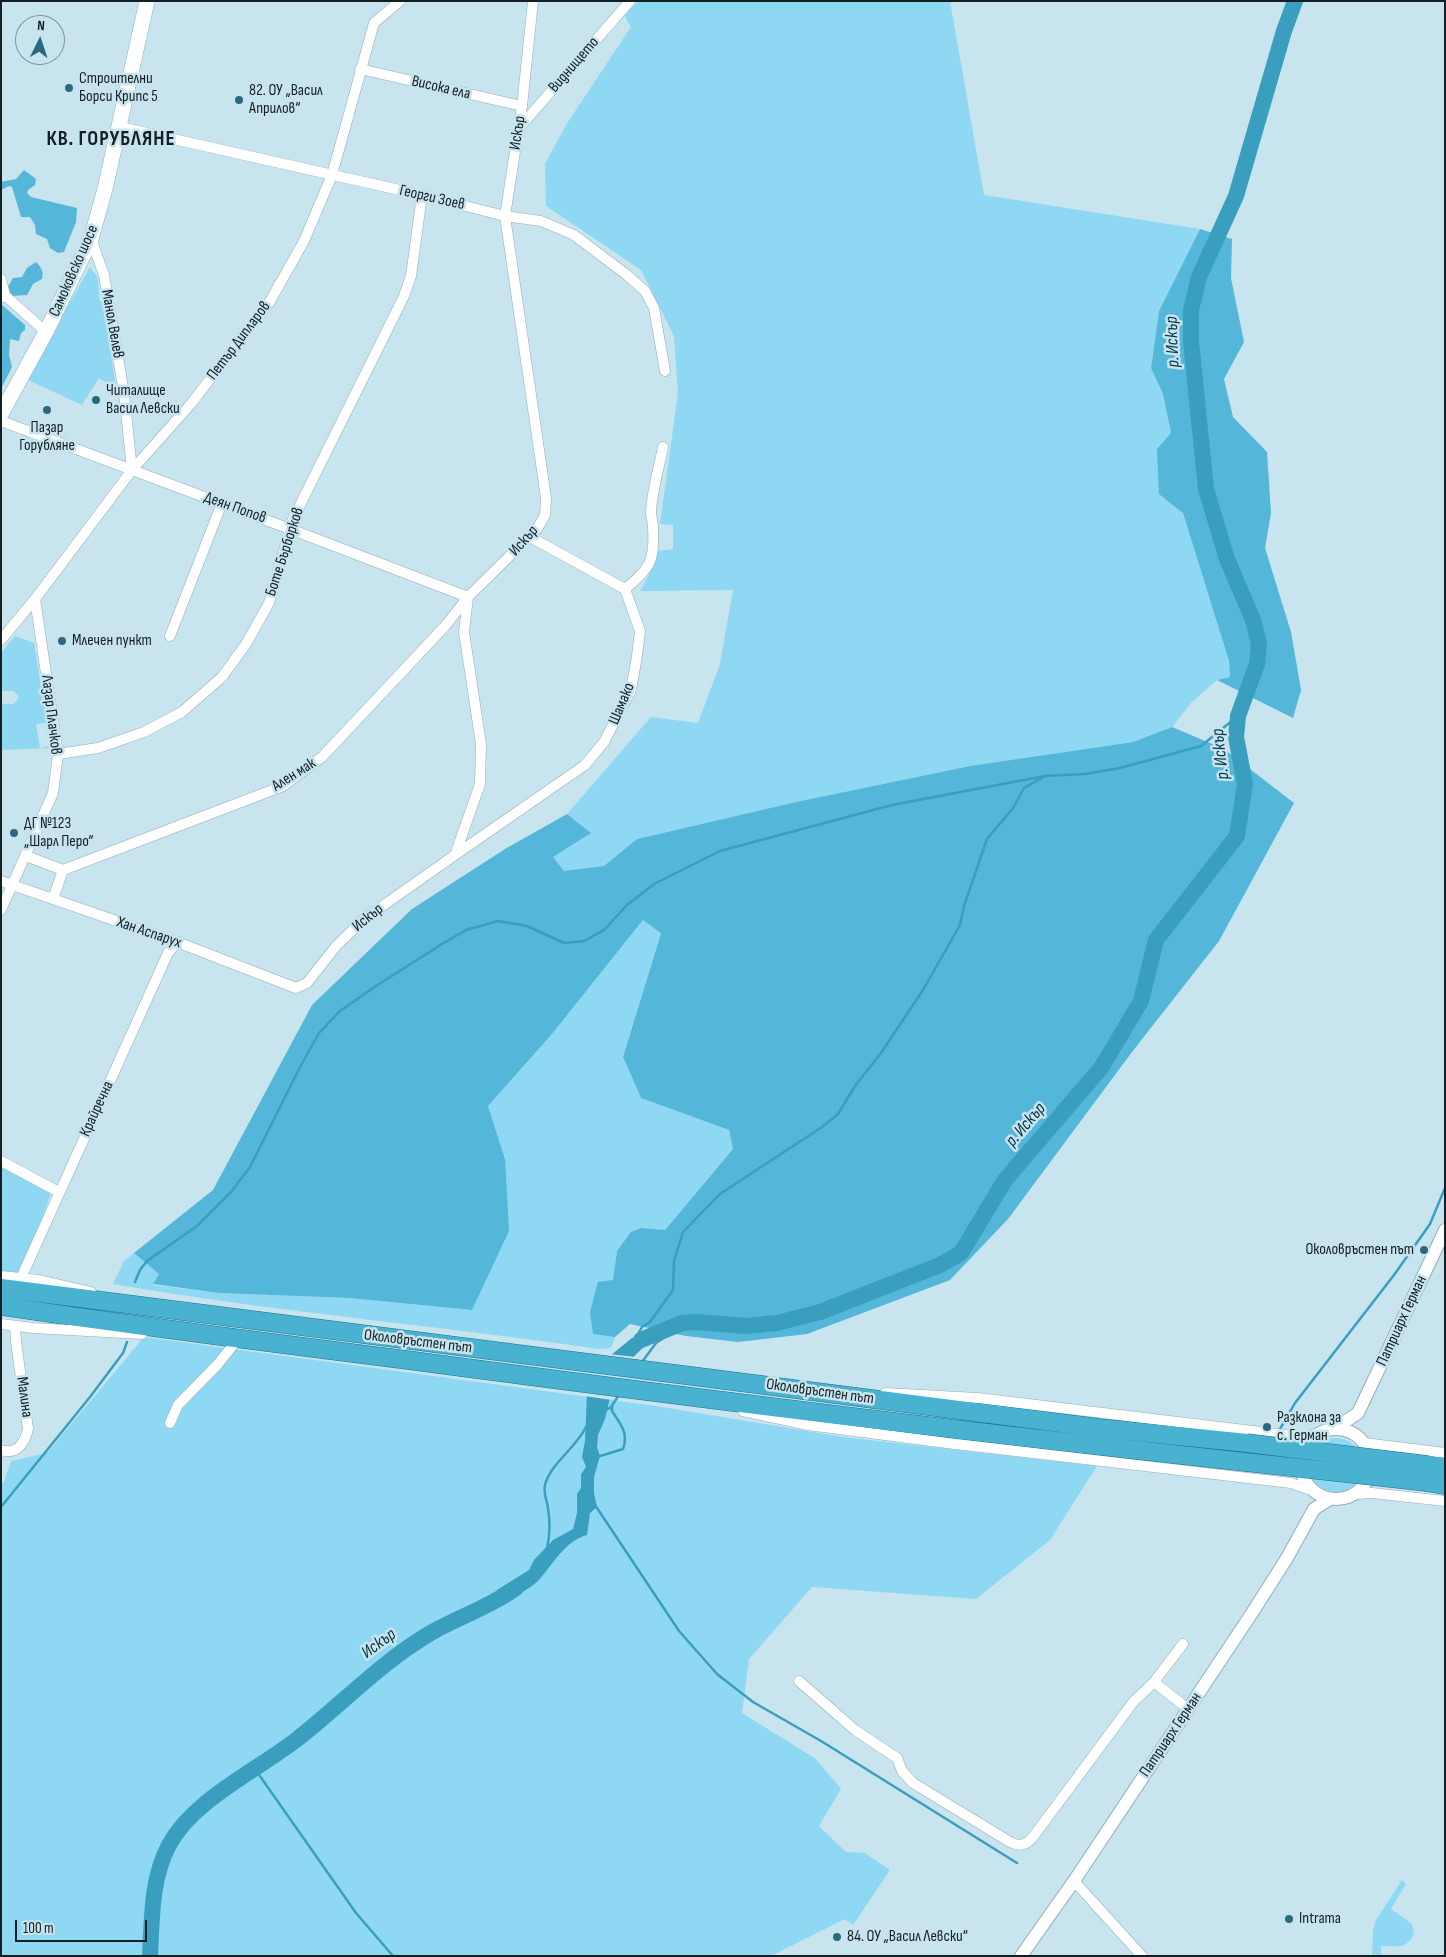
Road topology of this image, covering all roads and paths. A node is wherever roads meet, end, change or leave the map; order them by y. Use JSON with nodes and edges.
{"nodes":[{"id":1,"x":147,"y":1,"type":"edge"},
{"id":2,"x":400,"y":1,"type":"edge"},
{"id":3,"x":533,"y":1,"type":"edge"},
{"id":4,"x":630,"y":1,"type":"edge"},
{"id":5,"x":360,"y":69,"type":"junction"},
{"id":6,"x":522,"y":106,"type":"junction"},
{"id":7,"x":120,"y":127,"type":"junction"},
{"id":8,"x":518,"y":130,"type":"junction"},
{"id":9,"x":332,"y":175,"type":"junction"},
{"id":10,"x":422,"y":195,"type":"junction"},
{"id":11,"x":505,"y":216,"type":"junction"},
{"id":12,"x":91,"y":239,"type":"junction"},
{"id":13,"x":1,"y":279,"type":"edge"},
{"id":14,"x":2,"y":295,"type":"edge"},
{"id":15,"x":46,"y":332,"type":"junction"},
{"id":16,"x":665,"y":371,"type":"dead end"},
{"id":17,"x":1,"y":414,"type":"edge"},
{"id":18,"x":1,"y":421,"type":"edge"},
{"id":19,"x":663,"y":447,"type":"dead end"},
{"id":20,"x":132,"y":470,"type":"junction"},
{"id":21,"x":222,"y":504,"type":"junction"},
{"id":22,"x":290,"y":529,"type":"junction"},
{"id":23,"x":530,"y":537,"type":"junction"},
{"id":24,"x":625,"y":589,"type":"junction"},
{"id":25,"x":468,"y":598,"type":"junction"},
{"id":26,"x":35,"y":599,"type":"junction"},
{"id":27,"x":170,"y":636,"type":"dead end"},
{"id":28,"x":1,"y":640,"type":"edge"},
{"id":29,"x":58,"y":754,"type":"junction"},
{"id":30,"x":455,"y":855,"type":"junction"},
{"id":31,"x":26,"y":856,"type":"junction"},
{"id":32,"x":63,"y":870,"type":"junction"},
{"id":33,"x":1,"y":881,"type":"edge"},
{"id":34,"x":13,"y":885,"type":"junction"},
{"id":35,"x":53,"y":899,"type":"junction"},
{"id":36,"x":1,"y":910,"type":"edge"},
{"id":37,"x":177,"y":942,"type":"junction"},
{"id":38,"x":296,"y":988,"type":"joint"},
{"id":39,"x":1,"y":1161,"type":"edge"},
{"id":40,"x":59,"y":1192,"type":"junction"},
{"id":41,"x":1445,"y":1230,"type":"edge"},
{"id":42,"x":1,"y":1276,"type":"edge"},
{"id":43,"x":21,"y":1278,"type":"junction"},
{"id":44,"x":1,"y":1288,"type":"edge"},
{"id":45,"x":1,"y":1306,"type":"edge"},
{"id":46,"x":195,"y":1314,"type":"junction"},
{"id":47,"x":1,"y":1324,"type":"edge"},
{"id":48,"x":16,"y":1326,"type":"junction"},
{"id":49,"x":234,"y":1338,"type":"junction"},
{"id":50,"x":724,"y":1379,"type":"junction"},
{"id":51,"x":662,"y":1394,"type":"junction"},
{"id":52,"x":1358,"y":1412,"type":"junction"},
{"id":53,"x":170,"y":1423,"type":"dead end"},
{"id":54,"x":1334,"y":1429,"type":"junction"},
{"id":55,"x":1319,"y":1434,"type":"junction"},
{"id":56,"x":1362,"y":1441,"type":"junction"},
{"id":57,"x":1,"y":1450,"type":"edge"},
{"id":58,"x":1445,"y":1453,"type":"edge"},
{"id":59,"x":1433,"y":1471,"type":"edge"},
{"id":60,"x":1445,"y":1485,"type":"edge"},
{"id":61,"x":1312,"y":1490,"type":"junction"},
{"id":62,"x":1356,"y":1494,"type":"junction"},
{"id":63,"x":1330,"y":1499,"type":"junction"},
{"id":64,"x":1445,"y":1501,"type":"edge"},
{"id":65,"x":1314,"y":1509,"type":"junction"},
{"id":66,"x":1183,"y":1644,"type":"dead end"},
{"id":67,"x":799,"y":1681,"type":"dead end"},
{"id":68,"x":1154,"y":1682,"type":"junction"},
{"id":69,"x":1188,"y":1710,"type":"junction"},
{"id":70,"x":1074,"y":1881,"type":"junction"},
{"id":71,"x":1021,"y":1956,"type":"edge"},
{"id":72,"x":1142,"y":1956,"type":"edge"}],
"edges":[{"from":1,"to":7,"type":"main road","name":"Самоковско шосе"},
{"from":2,"to":5,"type":"street","name":"Петър Дипларов"},
{"from":3,"to":6,"type":"street","name":"Искър"},
{"from":4,"to":8,"type":"street","name":"Виднището"},
{"from":5,"to":6,"type":"street","name":"Висока ела"},
{"from":5,"to":9,"type":"street","name":"Петър Дипларов"},
{"from":6,"to":8,"type":"street","name":"Искър"},
{"from":7,"to":9,"type":"street","name":"Георги Зоев"},
{"from":7,"to":12,"type":"main road","name":"Самоковско шосе"},
{"from":8,"to":11,"type":"street","name":"Искър"},
{"from":9,"to":10,"type":"street","name":"Георги Зоев"},
{"from":9,"to":20,"type":"street","name":"Петър Дипларов"},
{"from":10,"to":11,"type":"street","name":"Георги Зоев"},
{"from":10,"to":22,"type":"street","name":"Боте Бърборков"},
{"from":11,"to":16,"type":"street","name":"Георги Зоев"},
{"from":11,"to":23,"type":"street","name":"Искър"},
{"from":12,"to":15,"type":"main road","name":"Самоковско шосе"},
{"from":12,"to":20,"type":"street","name":"Манол Велев"},
{"from":13,"to":14,"type":"street"},
{"from":14,"to":15,"type":"street"},
{"from":15,"to":17,"type":"main road","name":"Самоковско шосе"},
{"from":18,"to":20,"type":"street","name":"Деян Попов"},
{"from":19,"to":24,"type":"street"},
{"from":20,"to":21,"type":"street","name":"Деян Попов"},
{"from":20,"to":26,"type":"street","name":"Петър Дипларов"},
{"from":21,"to":22,"type":"street","name":"Деян Попов"},
{"from":21,"to":27,"type":"street"},
{"from":22,"to":25,"type":"street","name":"Деян Попов"},
{"from":22,"to":29,"type":"street","name":"Боте Бърборков"},
{"from":23,"to":24,"type":"street"},
{"from":23,"to":25,"type":"street","name":"Искър"},
{"from":24,"to":30,"type":"street","name":"Шамако"},
{"from":25,"to":30,"type":"street"},
{"from":25,"to":32,"type":"street","name":"Ален мак"},
{"from":26,"to":28,"type":"street","name":"Петър Дипларов"},
{"from":26,"to":29,"type":"street","name":"Лазар Плачков"},
{"from":29,"to":31,"type":"street","name":"Лазар Плачков"},
{"from":30,"to":38,"type":"street","name":"Искър"},
{"from":31,"to":32,"type":"street"},
{"from":31,"to":34,"type":"street","name":"Лазар Плачков"},
{"from":32,"to":35,"type":"street"},
{"from":33,"to":34,"type":"street","name":"Хан Аспарух"},
{"from":34,"to":35,"type":"street","name":"Хан Аспарух"},
{"from":34,"to":36,"type":"street","name":"Лазар Плачков"},
{"from":35,"to":37,"type":"street","name":"Хан Аспарух"},
{"from":37,"to":38,"type":"street","name":"Хан Аспарух"},
{"from":37,"to":40,"type":"street","name":"Крайречна"},
{"from":39,"to":40,"type":"street"},
{"from":40,"to":43,"type":"street","name":"Крайречна"},
{"from":41,"to":52,"type":"street","name":"Патриарх Герман"},
{"from":42,"to":43,"type":"street","name":"Околовръстен път"},
{"from":43,"to":46,"type":"street","name":"Околовръстен път"},
{"from":44,"to":46,"type":"highway","name":"Околовръстен път"},
{"from":45,"to":49,"type":"highway","name":"Околовръстен път"},
{"from":46,"to":50,"type":"highway","name":"Околовръстен път"},
{"from":47,"to":48,"type":"street","name":"Околовръстен път"},
{"from":48,"to":49,"type":"street","name":"Околовръстен път"},
{"from":48,"to":57,"type":"street","name":"Малина"},
{"from":49,"to":51,"type":"highway","name":"Околовръстен път"},
{"from":49,"to":53,"type":"street"},
{"from":50,"to":55,"type":"street"},
{"from":50,"to":59,"type":"highway","name":"Околовръстен път","bridge":true},
{"from":51,"to":59,"type":"highway","name":"Околовръстен път","bridge":true},
{"from":51,"to":61,"type":"street"},
{"from":52,"to":54,"type":"street"},
{"from":52,"to":56,"type":"street"},
{"from":54,"to":55,"type":"street"},
{"from":54,"to":56,"type":"street"},
{"from":55,"to":61,"type":"street"},
{"from":56,"to":58,"type":"street"},
{"from":56,"to":62,"type":"street"},
{"from":59,"to":60,"type":"highway","name":"Околовръстен път"},
{"from":61,"to":63,"type":"street"},
{"from":61,"to":65,"type":"street"},
{"from":62,"to":63,"type":"street"},
{"from":62,"to":64,"type":"street"},
{"from":63,"to":65,"type":"street"},
{"from":65,"to":69,"type":"street","name":"Патриарх Герман"},
{"from":66,"to":68,"type":"street"},
{"from":67,"to":68,"type":"street"},
{"from":68,"to":69,"type":"street"},
{"from":69,"to":70,"type":"street","name":"Патриарх Герман"},
{"from":70,"to":71,"type":"street","name":"Патриарх Герман"},
{"from":70,"to":72,"type":"street"}]}
